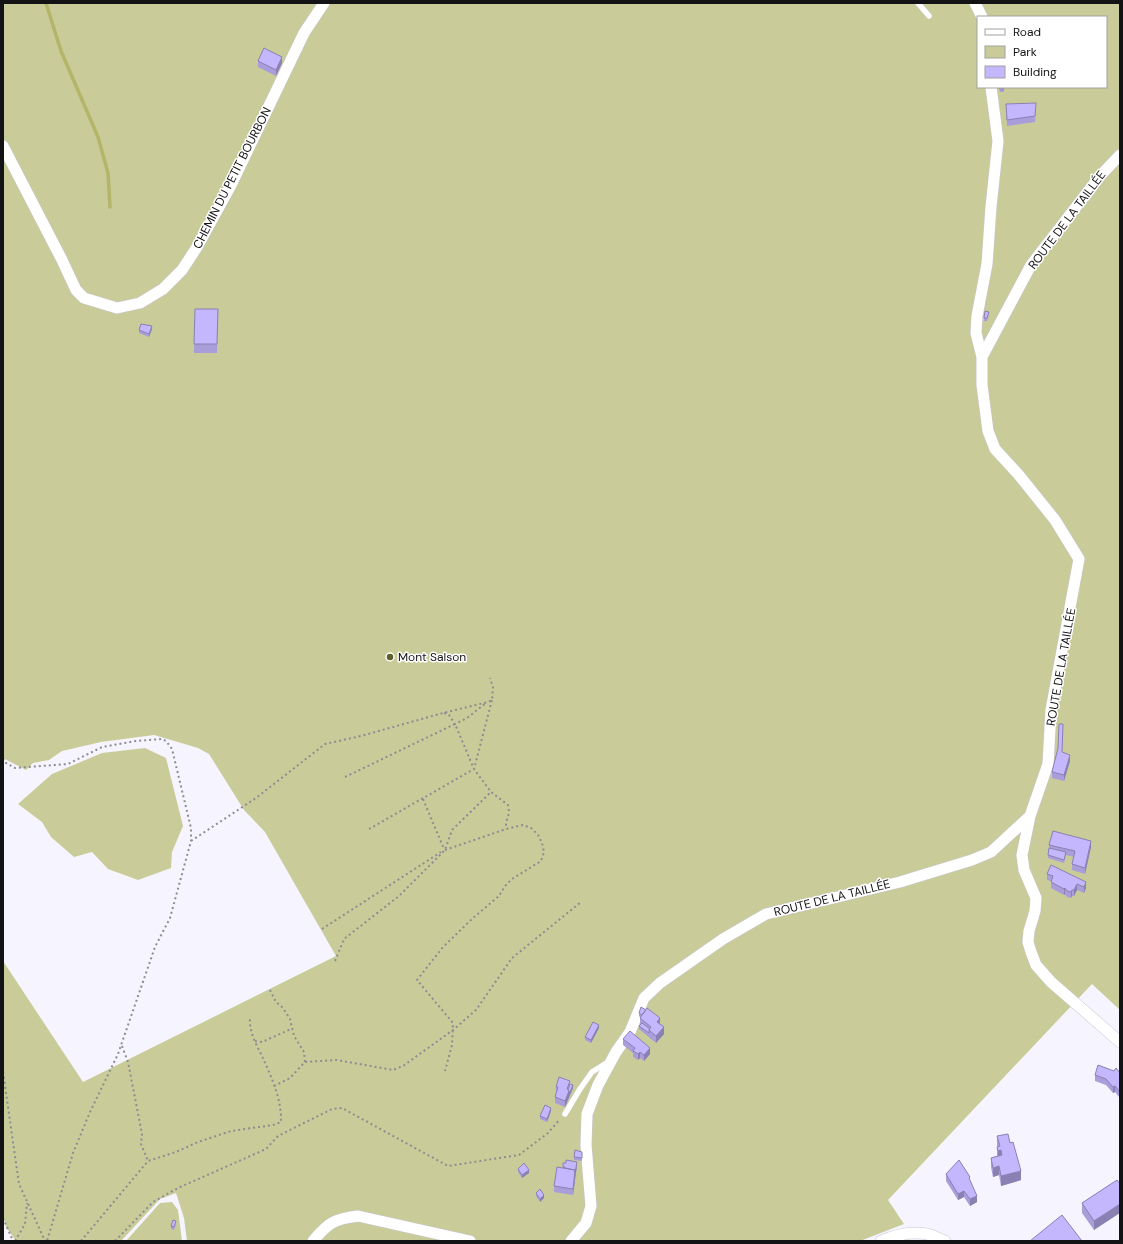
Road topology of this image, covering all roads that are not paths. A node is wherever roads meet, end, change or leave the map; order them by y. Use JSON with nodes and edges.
{"nodes":[{"id":1,"x":324,"y":3,"type":"edge"},
{"id":2,"x":918,"y":3,"type":"edge"},
{"id":3,"x":975,"y":3,"type":"edge"},
{"id":4,"x":929,"y":16,"type":"dead end"},
{"id":5,"x":982,"y":16,"type":"edge"},
{"id":6,"x":991,"y":88,"type":"edge"},
{"id":7,"x":3,"y":146,"type":"edge"},
{"id":8,"x":1120,"y":155,"type":"edge"},
{"id":9,"x":982,"y":357,"type":"junction"},
{"id":10,"x":1030,"y":816,"type":"junction"},
{"id":11,"x":1120,"y":1042,"type":"edge"},
{"id":12,"x":612,"y":1059,"type":"junction"},
{"id":13,"x":565,"y":1114,"type":"road end"},
{"id":14,"x":312,"y":1241,"type":"edge"},
{"id":15,"x":470,"y":1241,"type":"edge"},
{"id":16,"x":570,"y":1241,"type":"edge"},
{"id":17,"x":881,"y":1241,"type":"edge"},
{"id":18,"x":945,"y":1241,"type":"edge"}],
"edges":[{"from":1,"to":7,"type":"street","name":"CHEMIN DU PETIT BOURBON"},
{"from":2,"to":4,"type":"lane"},
{"from":3,"to":5,"type":"street"},
{"from":6,"to":9,"type":"street"},
{"from":8,"to":9,"type":"street","name":"ROUTE DE LA TAILLÉE"},
{"from":9,"to":10,"type":"street","name":"ROUTE DE LA TAILLÉE"},
{"from":10,"to":11,"type":"street"},
{"from":10,"to":12,"type":"street","name":"ROUTE DE LA TAILLÉE"},
{"from":12,"to":13,"type":"lane"},
{"from":12,"to":16,"type":"street","name":"ROUTE DE LA TAILLÉE"},
{"from":14,"to":15,"type":"street"},
{"from":17,"to":18,"type":"street"}]}
